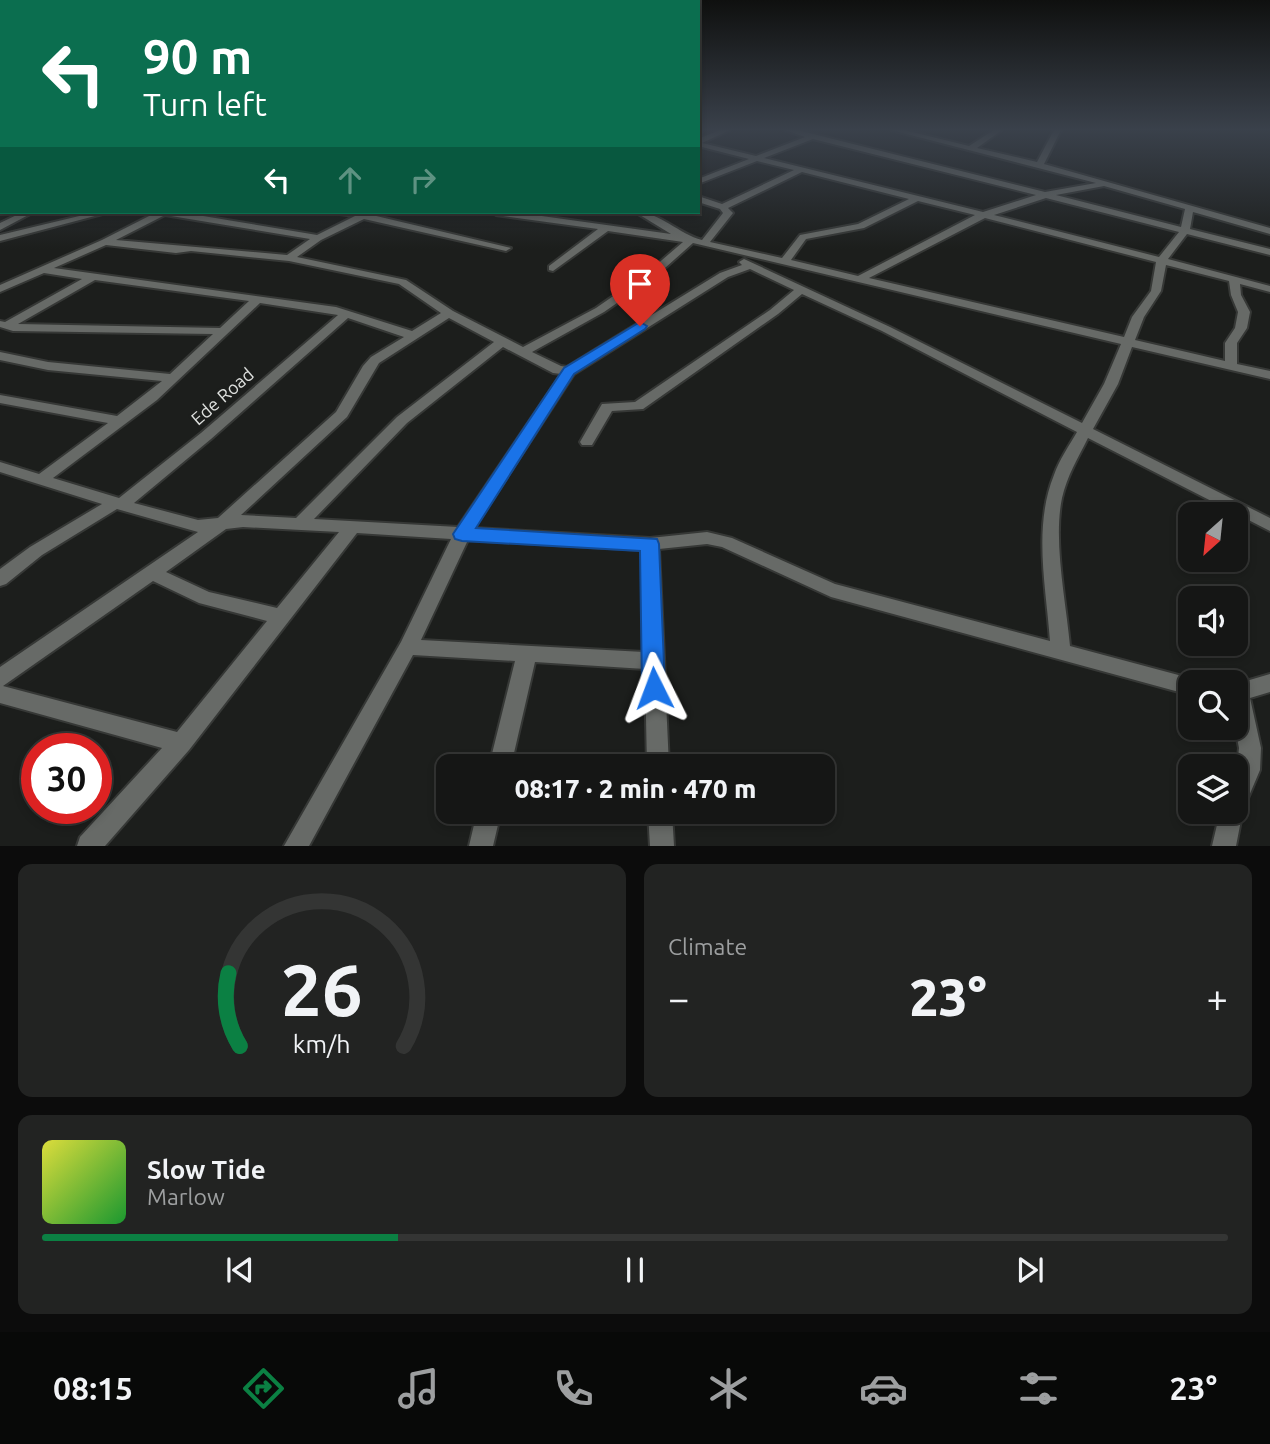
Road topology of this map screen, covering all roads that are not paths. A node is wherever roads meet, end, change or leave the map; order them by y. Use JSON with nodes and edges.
{"nodes":[{"id":1,"x":730,"y":169,"type":"edge"},
{"id":2,"x":802,"y":169,"type":"edge"},
{"id":3,"x":805,"y":169,"type":"edge"},
{"id":4,"x":948,"y":169,"type":"edge"},
{"id":5,"x":1055,"y":169,"type":"edge"},
{"id":6,"x":700,"y":181,"type":"edge"},
{"id":7,"x":1106,"y":184,"type":"junction"},
{"id":8,"x":1049,"y":194,"type":"junction"},
{"id":9,"x":916,"y":198,"type":"junction"},
{"id":10,"x":700,"y":200,"type":"edge"},
{"id":11,"x":723,"y":206,"type":"junction"},
{"id":12,"x":1189,"y":209,"type":"junction"},
{"id":13,"x":26,"y":214,"type":"edge"},
{"id":14,"x":97,"y":214,"type":"edge"},
{"id":15,"x":160,"y":214,"type":"edge"},
{"id":16,"x":176,"y":214,"type":"edge"},
{"id":17,"x":367,"y":214,"type":"edge"},
{"id":18,"x":510,"y":214,"type":"edge"},
{"id":19,"x":634,"y":214,"type":"edge"},
{"id":20,"x":641,"y":214,"type":"edge"},
{"id":21,"x":983,"y":215,"type":"junction"},
{"id":22,"x":0,"y":227,"type":"edge"},
{"id":23,"x":611,"y":228,"type":"junction"},
{"id":24,"x":1185,"y":230,"type":"junction"},
{"id":25,"x":1270,"y":231,"type":"edge"},
{"id":26,"x":2,"y":236,"type":"edge"},
{"id":27,"x":318,"y":238,"type":"junction"},
{"id":28,"x":689,"y":240,"type":"junction"},
{"id":29,"x":105,"y":242,"type":"junction"},
{"id":30,"x":706,"y":244,"type":"junction"},
{"id":31,"x":506,"y":248,"type":"dead end"},
{"id":32,"x":1270,"y":251,"type":"edge"},
{"id":33,"x":289,"y":258,"type":"junction"},
{"id":34,"x":1162,"y":260,"type":"junction"},
{"id":35,"x":784,"y":262,"type":"junction"},
{"id":36,"x":750,"y":265,"type":"junction"},
{"id":37,"x":553,"y":268,"type":"dead end"},
{"id":38,"x":43,"y":270,"type":"junction"},
{"id":39,"x":93,"y":277,"type":"junction"},
{"id":40,"x":858,"y":280,"type":"junction"},
{"id":41,"x":1234,"y":280,"type":"junction"},
{"id":42,"x":0,"y":289,"type":"edge"},
{"id":43,"x":801,"y":289,"type":"junction"},
{"id":44,"x":1270,"y":289,"type":"edge"},
{"id":45,"x":259,"y":298,"type":"junction"},
{"id":46,"x":346,"y":313,"type":"junction"},
{"id":47,"x":449,"y":313,"type":"junction"},
{"id":48,"x":5,"y":327,"type":"edge"},
{"id":49,"x":220,"y":331,"type":"junction"},
{"id":50,"x":411,"y":335,"type":"junction"},
{"id":51,"x":503,"y":341,"type":"junction"},
{"id":52,"x":1126,"y":341,"type":"junction"},
{"id":53,"x":523,"y":352,"type":"junction"},
{"id":54,"x":0,"y":356,"type":"edge"},
{"id":55,"x":1231,"y":366,"type":"junction"},
{"id":56,"x":569,"y":371,"type":"junction"},
{"id":57,"x":1270,"y":375,"type":"edge"},
{"id":58,"x":174,"y":378,"type":"junction"},
{"id":59,"x":0,"y":398,"type":"edge"},
{"id":60,"x":120,"y":421,"type":"junction"},
{"id":61,"x":1084,"y":432,"type":"junction"},
{"id":62,"x":587,"y":442,"type":"dead end"},
{"id":63,"x":0,"y":467,"type":"edge"},
{"id":64,"x":42,"y":479,"type":"junction"},
{"id":65,"x":118,"y":504,"type":"junction"},
{"id":66,"x":223,"y":522,"type":"junction"},
{"id":67,"x":299,"y":525,"type":"junction"},
{"id":68,"x":1270,"y":525,"type":"edge"},
{"id":69,"x":351,"y":529,"type":"junction"},
{"id":70,"x":462,"y":534,"type":"junction"},
{"id":71,"x":650,"y":544,"type":"junction"},
{"id":72,"x":152,"y":573,"type":"junction"},
{"id":73,"x":0,"y":579,"type":"edge"},
{"id":74,"x":279,"y":616,"type":"junction"},
{"id":75,"x":408,"y":647,"type":"junction"},
{"id":76,"x":1061,"y":652,"type":"junction"},
{"id":77,"x":527,"y":654,"type":"junction"},
{"id":78,"x":652,"y":661,"type":"junction"},
{"id":79,"x":0,"y":678,"type":"edge"},
{"id":80,"x":1178,"y":683,"type":"edge"},
{"id":81,"x":1270,"y":683,"type":"edge"},
{"id":82,"x":1248,"y":690,"type":"edge"},
{"id":83,"x":0,"y":694,"type":"edge"},
{"id":84,"x":1246,"y":740,"type":"edge"},
{"id":85,"x":181,"y":743,"type":"junction"},
{"id":86,"x":503,"y":754,"type":"edge"},
{"id":87,"x":657,"y":754,"type":"edge"},
{"id":88,"x":1248,"y":772,"type":"edge"},
{"id":89,"x":486,"y":824,"type":"edge"},
{"id":90,"x":661,"y":824,"type":"edge"},
{"id":91,"x":1228,"y":824,"type":"edge"},
{"id":92,"x":89,"y":845,"type":"edge"},
{"id":93,"x":296,"y":845,"type":"edge"},
{"id":94,"x":481,"y":845,"type":"edge"},
{"id":95,"x":662,"y":845,"type":"edge"},
{"id":96,"x":1224,"y":845,"type":"edge"}],
"edges":[{"from":1,"to":6,"type":"street"},
{"from":2,"to":11,"type":"street"},
{"from":3,"to":9,"type":"street"},
{"from":4,"to":8,"type":"street"},
{"from":5,"to":7,"type":"street"},
{"from":7,"to":8,"type":"street"},
{"from":7,"to":12,"type":"street"},
{"from":8,"to":21,"type":"street"},
{"from":8,"to":24,"type":"street"},
{"from":9,"to":21,"type":"street"},
{"from":9,"to":35,"type":"street"},
{"from":10,"to":11,"type":"street"},
{"from":11,"to":30,"type":"street"},
{"from":12,"to":24,"type":"street"},
{"from":12,"to":25,"type":"street"},
{"from":13,"to":22,"type":"street"},
{"from":14,"to":26,"type":"street"},
{"from":15,"to":29,"type":"street"},
{"from":16,"to":27,"type":"street"},
{"from":17,"to":27,"type":"street"},
{"from":17,"to":31,"type":"street"},
{"from":18,"to":23,"type":"street"},
{"from":19,"to":23,"type":"street"},
{"from":20,"to":28,"type":"street"},
{"from":21,"to":34,"type":"street"},
{"from":21,"to":40,"type":"street"},
{"from":23,"to":28,"type":"street"},
{"from":23,"to":37,"type":"street"},
{"from":24,"to":32,"type":"street"},
{"from":24,"to":34,"type":"street"},
{"from":27,"to":33,"type":"street"},
{"from":28,"to":30,"type":"street"},
{"from":28,"to":53,"type":"street"},
{"from":29,"to":33,"type":"street"},
{"from":29,"to":38,"type":"street"},
{"from":30,"to":35,"type":"street"},
{"from":30,"to":36,"type":"street"},
{"from":33,"to":47,"type":"street"},
{"from":34,"to":41,"type":"street"},
{"from":34,"to":52,"type":"street"},
{"from":35,"to":40,"type":"street"},
{"from":36,"to":43,"type":"street"},
{"from":36,"to":56,"type":"street"},
{"from":38,"to":39,"type":"street"},
{"from":38,"to":42,"type":"street"},
{"from":39,"to":45,"type":"street"},
{"from":39,"to":48,"type":"street"},
{"from":40,"to":52,"type":"street"},
{"from":41,"to":44,"type":"street"},
{"from":41,"to":55,"type":"street"},
{"from":43,"to":61,"type":"street"},
{"from":43,"to":62,"type":"street"},
{"from":45,"to":46,"type":"street"},
{"from":45,"to":49,"type":"street"},
{"from":46,"to":50,"type":"street"},
{"from":46,"to":65,"type":"street","name":"Ede Road"},
{"from":47,"to":50,"type":"street"},
{"from":47,"to":51,"type":"street"},
{"from":48,"to":49,"type":"street"},
{"from":49,"to":58,"type":"street"},
{"from":50,"to":66,"type":"street"},
{"from":51,"to":53,"type":"street"},
{"from":51,"to":67,"type":"street"},
{"from":52,"to":55,"type":"street"},
{"from":52,"to":61,"type":"street"},
{"from":53,"to":56,"type":"street"},
{"from":54,"to":58,"type":"street"},
{"from":55,"to":57,"type":"street"},
{"from":56,"to":70,"type":"street"},
{"from":58,"to":60,"type":"street"},
{"from":59,"to":60,"type":"street"},
{"from":60,"to":64,"type":"street"},
{"from":61,"to":68,"type":"street"},
{"from":61,"to":76,"type":"street"},
{"from":63,"to":64,"type":"street"},
{"from":64,"to":65,"type":"street"},
{"from":65,"to":66,"type":"street"},
{"from":65,"to":73,"type":"street","name":"Ede Road"},
{"from":66,"to":67,"type":"street"},
{"from":66,"to":72,"type":"street"},
{"from":67,"to":69,"type":"street"},
{"from":69,"to":70,"type":"street"},
{"from":69,"to":74,"type":"street"},
{"from":70,"to":71,"type":"street"},
{"from":70,"to":75,"type":"street"},
{"from":71,"to":76,"type":"street"},
{"from":71,"to":78,"type":"street"},
{"from":72,"to":74,"type":"street"},
{"from":72,"to":79,"type":"street"},
{"from":74,"to":85,"type":"street"},
{"from":75,"to":77,"type":"street"},
{"from":75,"to":93,"type":"street"},
{"from":76,"to":80,"type":"street"},
{"from":77,"to":78,"type":"street"},
{"from":77,"to":86,"type":"street"},
{"from":78,"to":87,"type":"street"},
{"from":81,"to":82,"type":"street"},
{"from":83,"to":85,"type":"street"},
{"from":84,"to":88,"type":"street"},
{"from":85,"to":92,"type":"street"},
{"from":89,"to":94,"type":"street"},
{"from":90,"to":95,"type":"street"},
{"from":91,"to":96,"type":"street"}]}
